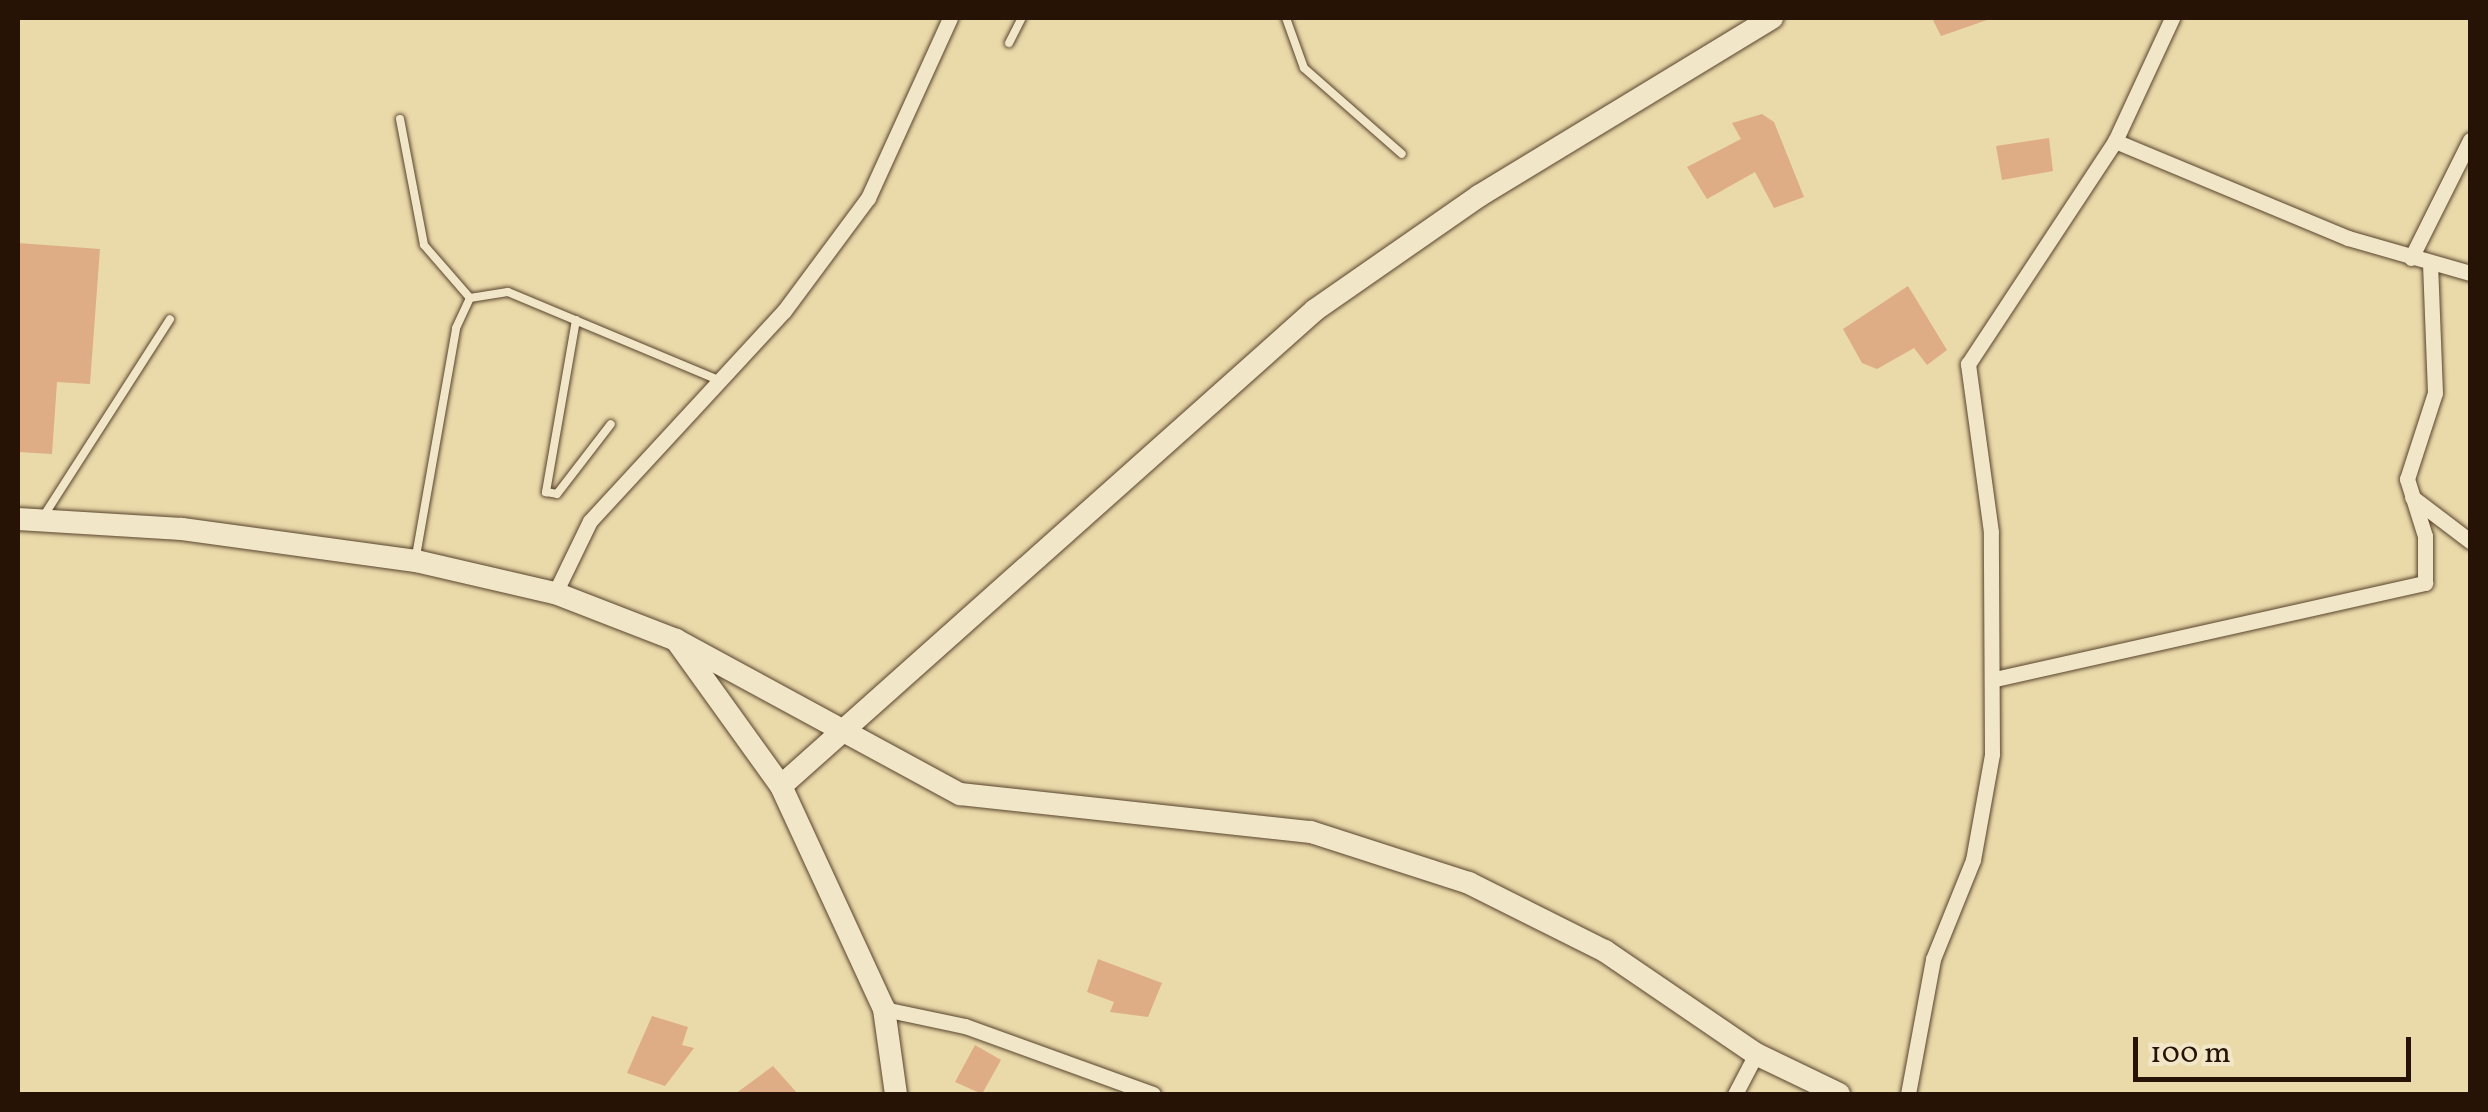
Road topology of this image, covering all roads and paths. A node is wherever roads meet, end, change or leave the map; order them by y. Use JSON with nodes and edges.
{"nodes":[{"id":1,"x":950,"y":18,"type":"edge"},
{"id":2,"x":1022,"y":18,"type":"edge"},
{"id":3,"x":1286,"y":18,"type":"edge"},
{"id":4,"x":1772,"y":18,"type":"edge"},
{"id":5,"x":2172,"y":18,"type":"edge"},
{"id":6,"x":1009,"y":44,"type":"dead end"},
{"id":7,"x":400,"y":119,"type":"dead end"},
{"id":8,"x":2470,"y":140,"type":"edge"},
{"id":9,"x":2115,"y":141,"type":"junction"},
{"id":10,"x":1402,"y":154,"type":"dead end"},
{"id":11,"x":2410,"y":258,"type":"junction"},
{"id":12,"x":2430,"y":264,"type":"junction"},
{"id":13,"x":2470,"y":273,"type":"edge"},
{"id":14,"x":470,"y":298,"type":"junction"},
{"id":15,"x":170,"y":319,"type":"dead end"},
{"id":16,"x":576,"y":320,"type":"junction"},
{"id":17,"x":722,"y":381,"type":"junction"},
{"id":18,"x":611,"y":424,"type":"dead end"},
{"id":19,"x":2412,"y":497,"type":"junction"},
{"id":20,"x":43,"y":517,"type":"junction"},
{"id":21,"x":18,"y":518,"type":"edge"},
{"id":22,"x":2470,"y":541,"type":"edge"},
{"id":23,"x":416,"y":561,"type":"junction"},
{"id":24,"x":555,"y":592,"type":"junction"},
{"id":25,"x":676,"y":640,"type":"junction"},
{"id":26,"x":1995,"y":679,"type":"junction"},
{"id":27,"x":849,"y":732,"type":"junction"},
{"id":28,"x":781,"y":786,"type":"junction"},
{"id":29,"x":884,"y":1009,"type":"junction"},
{"id":30,"x":1756,"y":1054,"type":"junction"},
{"id":31,"x":896,"y":1094,"type":"edge"},
{"id":32,"x":1153,"y":1094,"type":"edge"},
{"id":33,"x":1735,"y":1094,"type":"edge"},
{"id":34,"x":1839,"y":1094,"type":"edge"},
{"id":35,"x":1908,"y":1094,"type":"edge"}],
"edges":[{"from":1,"to":17,"type":"street"},
{"from":2,"to":6,"type":"lane"},
{"from":3,"to":10,"type":"lane"},
{"from":4,"to":27,"type":"street"},
{"from":5,"to":9,"type":"street"},
{"from":7,"to":14,"type":"lane"},
{"from":8,"to":11,"type":"street"},
{"from":9,"to":11,"type":"street"},
{"from":9,"to":26,"type":"street"},
{"from":11,"to":12,"type":"street"},
{"from":12,"to":13,"type":"street"},
{"from":12,"to":19,"type":"street"},
{"from":14,"to":16,"type":"lane"},
{"from":14,"to":23,"type":"lane"},
{"from":15,"to":20,"type":"lane"},
{"from":16,"to":17,"type":"lane"},
{"from":16,"to":18,"type":"lane"},
{"from":17,"to":24,"type":"street"},
{"from":19,"to":22,"type":"street"},
{"from":19,"to":26,"type":"street"},
{"from":20,"to":21,"type":"street"},
{"from":20,"to":23,"type":"street"},
{"from":23,"to":24,"type":"street"},
{"from":24,"to":25,"type":"street"},
{"from":25,"to":27,"type":"street"},
{"from":25,"to":28,"type":"street"},
{"from":26,"to":35,"type":"street"},
{"from":27,"to":28,"type":"street"},
{"from":27,"to":30,"type":"street"},
{"from":28,"to":29,"type":"street"},
{"from":29,"to":31,"type":"street"},
{"from":29,"to":32,"type":"street"},
{"from":30,"to":33,"type":"street"},
{"from":30,"to":34,"type":"street"}]}
